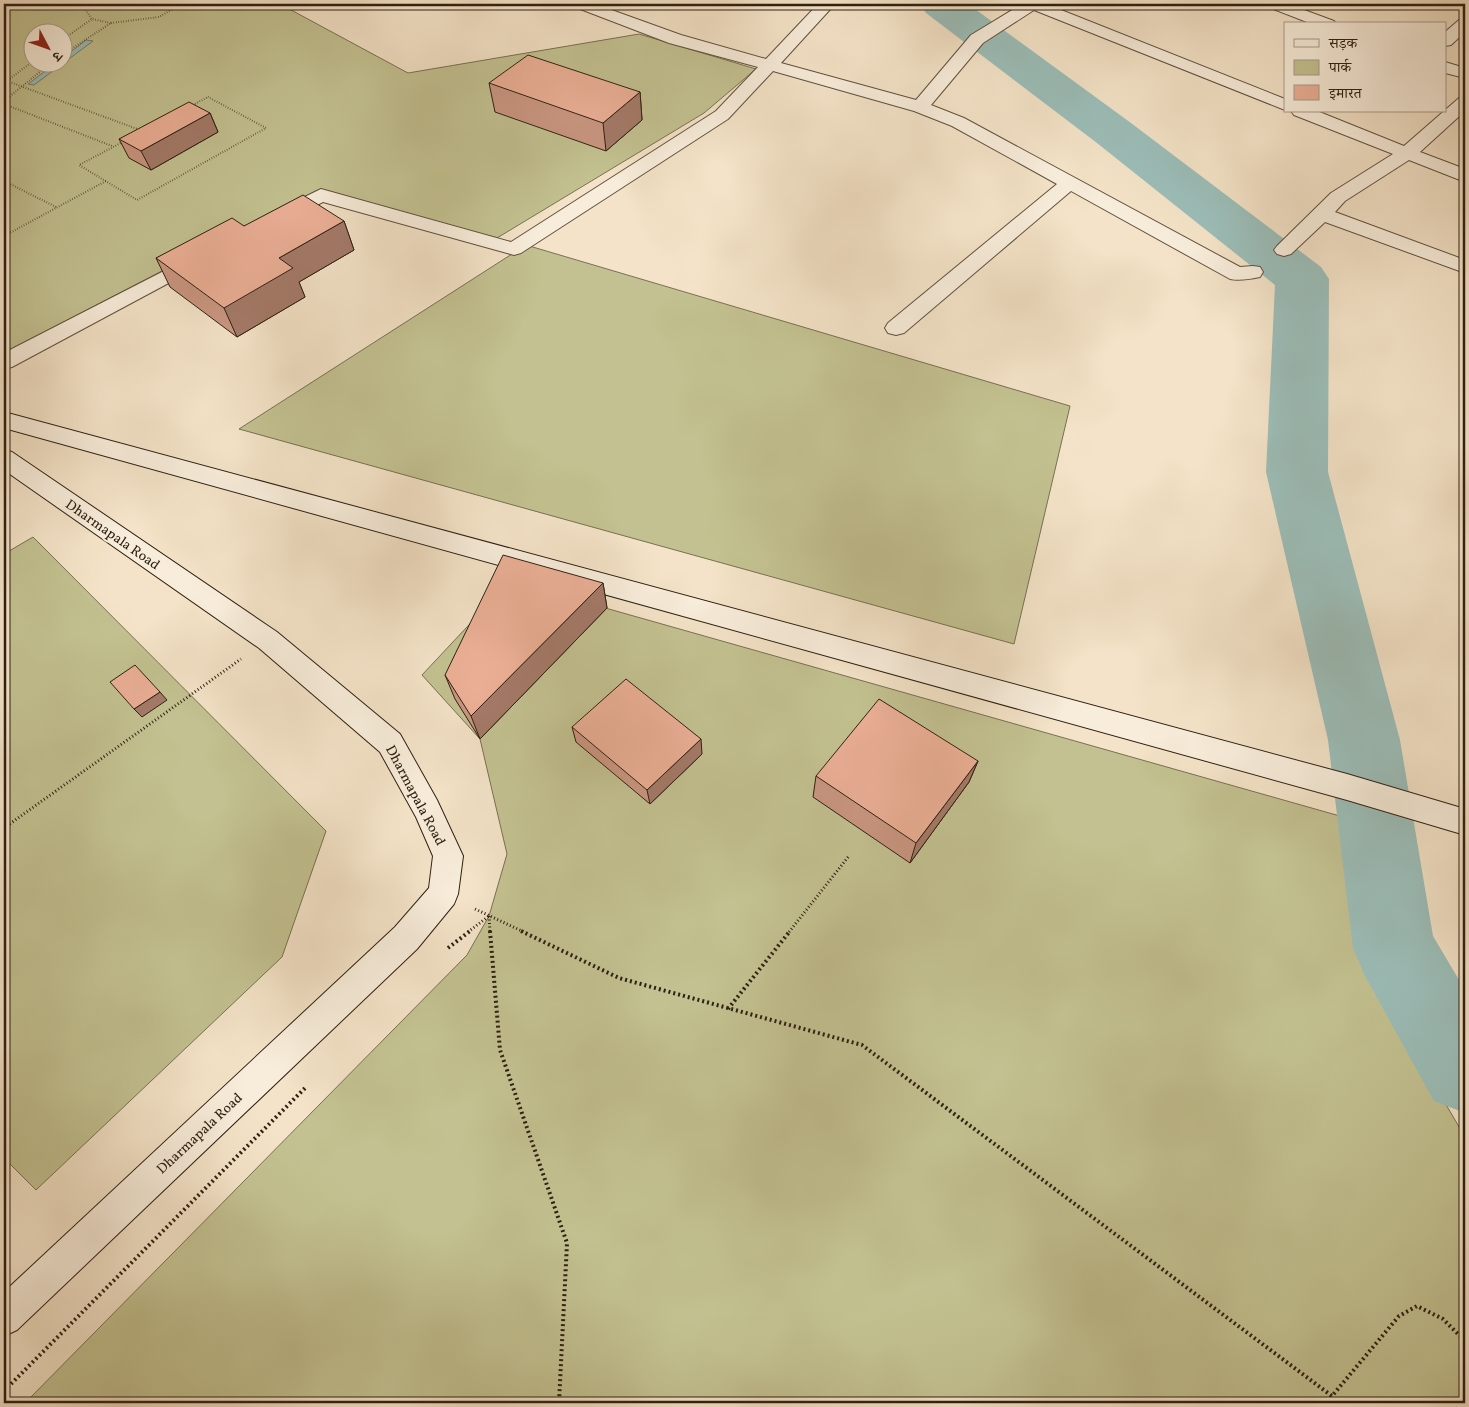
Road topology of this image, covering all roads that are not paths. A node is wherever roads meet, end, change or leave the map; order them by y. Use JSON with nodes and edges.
{"nodes":[{"id":1,"x":581,"y":4,"type":"edge"},
{"id":2,"x":827,"y":4,"type":"edge"},
{"id":3,"x":1032,"y":4,"type":"edge"},
{"id":4,"x":1274,"y":4,"type":"edge"},
{"id":5,"x":1323,"y":22,"type":"edge"},
{"id":6,"x":1465,"y":23,"type":"edge"},
{"id":7,"x":1446,"y":40,"type":"edge"},
{"id":8,"x":771,"y":65,"type":"junction"},
{"id":9,"x":1446,"y":67,"type":"edge"},
{"id":10,"x":1465,"y":73,"type":"edge"},
{"id":11,"x":1465,"y":102,"type":"edge"},
{"id":12,"x":1284,"y":106,"type":"edge"},
{"id":13,"x":920,"y":107,"type":"junction"},
{"id":14,"x":1302,"y":112,"type":"edge"},
{"id":15,"x":1406,"y":154,"type":"junction"},
{"id":16,"x":1465,"y":176,"type":"edge"},
{"id":17,"x":1070,"y":183,"type":"junction"},
{"id":18,"x":1322,"y":214,"type":"junction"},
{"id":19,"x":259,"y":227,"type":"edge"},
{"id":20,"x":215,"y":250,"type":"edge"},
{"id":21,"x":1284,"y":250,"type":"dead end"},
{"id":22,"x":1465,"y":267,"type":"edge"},
{"id":23,"x":1253,"y":272,"type":"dead end"},
{"id":24,"x":896,"y":328,"type":"dead end"},
{"id":25,"x":4,"y":362,"type":"edge"},
{"id":26,"x":4,"y":420,"type":"edge"},
{"id":27,"x":4,"y":458,"type":"edge"},
{"id":28,"x":1465,"y":822,"type":"edge"},
{"id":29,"x":4,"y":1317,"type":"edge"}],
"edges":[{"from":1,"to":8,"type":"street"},
{"from":2,"to":8,"type":"street"},
{"from":3,"to":12,"type":"street"},
{"from":3,"to":13,"type":"street"},
{"from":4,"to":5,"type":"street"},
{"from":6,"to":7,"type":"street"},
{"from":8,"to":13,"type":"street"},
{"from":8,"to":19,"type":"street"},
{"from":9,"to":10,"type":"street"},
{"from":11,"to":15,"type":"street"},
{"from":13,"to":17,"type":"street"},
{"from":14,"to":15,"type":"street"},
{"from":15,"to":16,"type":"street"},
{"from":15,"to":18,"type":"street"},
{"from":17,"to":23,"type":"street"},
{"from":17,"to":24,"type":"street"},
{"from":18,"to":21,"type":"street"},
{"from":18,"to":22,"type":"street"},
{"from":20,"to":25,"type":"street"},
{"from":26,"to":28,"type":"street"},
{"from":27,"to":29,"type":"street","name":"Dharmapala Road"}]}
